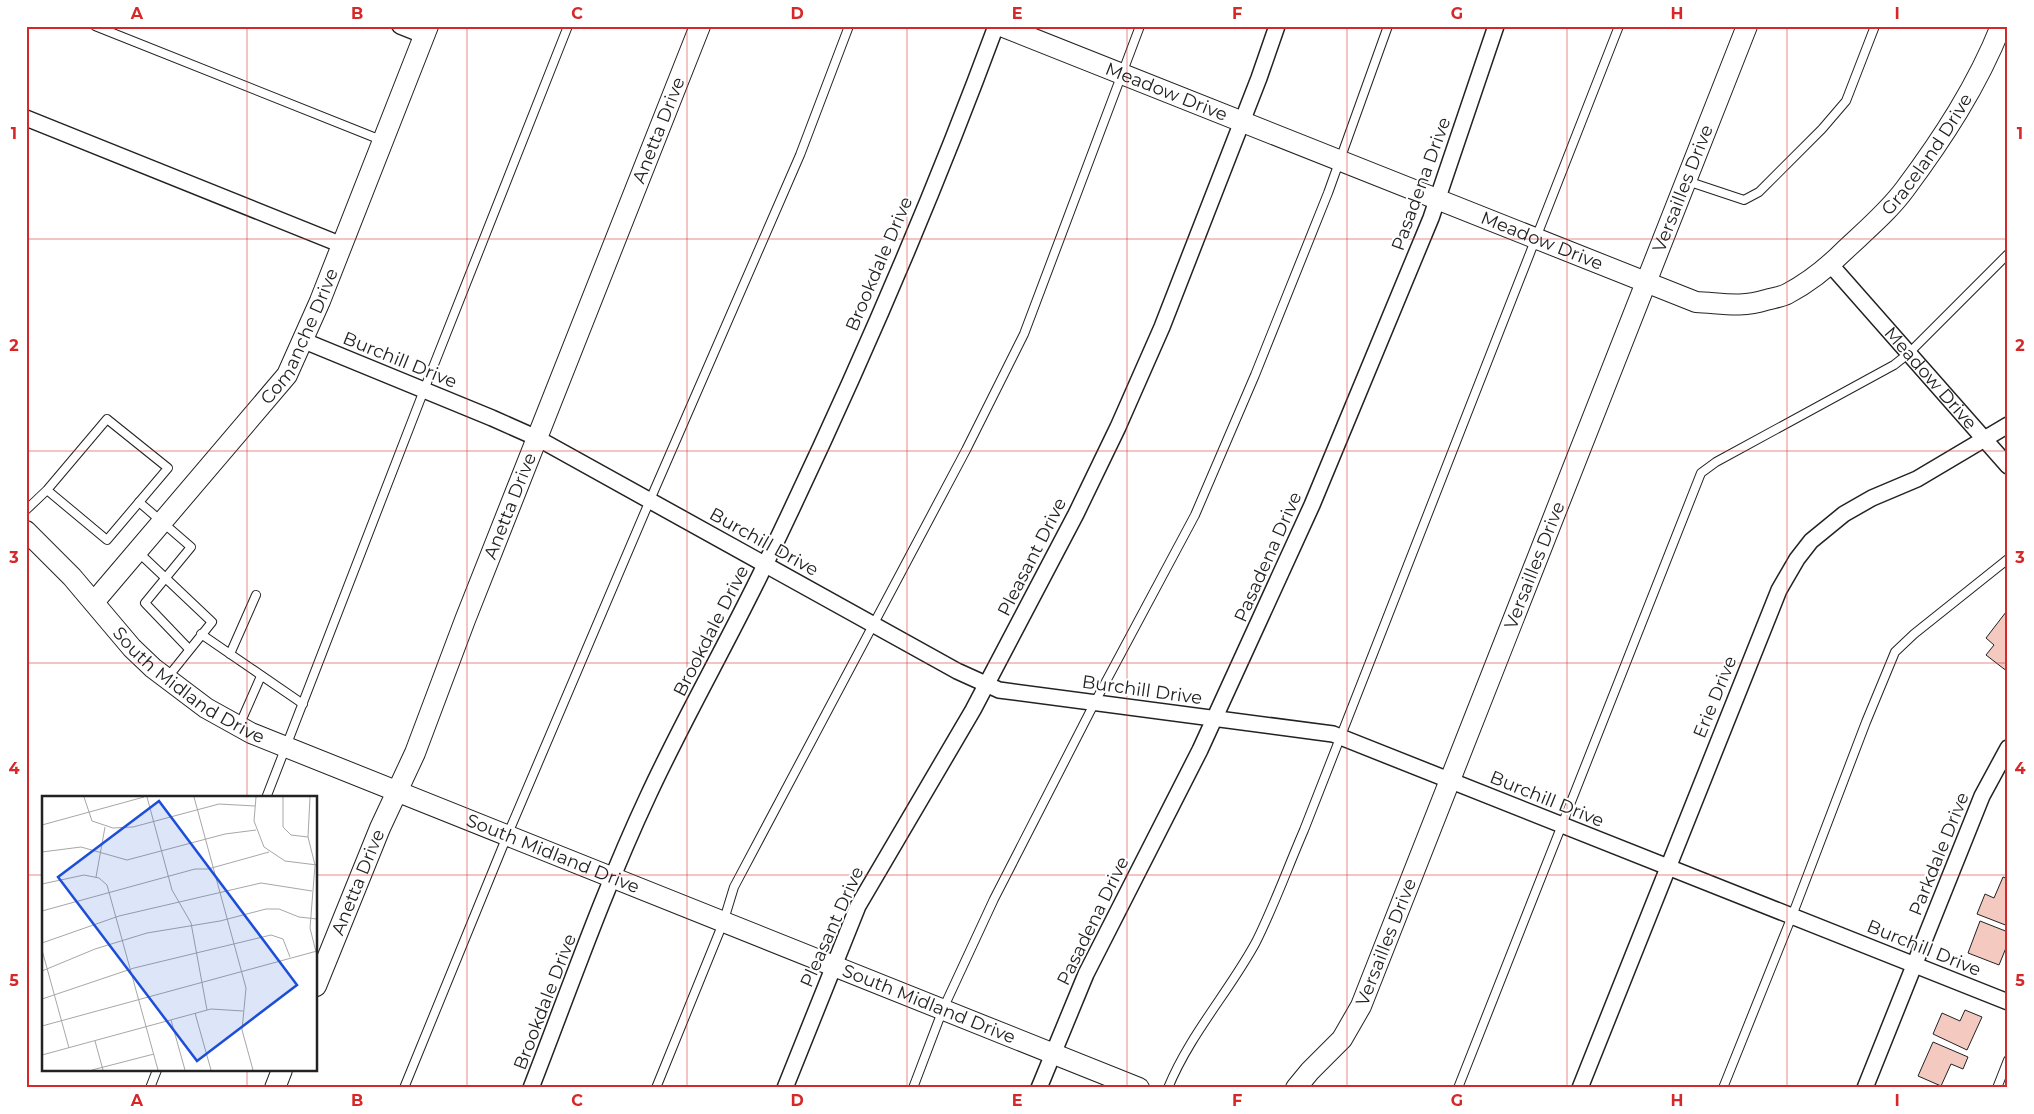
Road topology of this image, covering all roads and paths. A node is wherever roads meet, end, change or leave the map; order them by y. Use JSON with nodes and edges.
{"nodes":[{"id":1,"x":95,"y":26,"type":"edge"},
{"id":2,"x":400,"y":26,"type":"edge"},
{"id":3,"x":568,"y":26,"type":"edge"},
{"id":4,"x":700,"y":26,"type":"edge"},
{"id":5,"x":849,"y":26,"type":"edge"},
{"id":6,"x":996,"y":26,"type":"edge"},
{"id":7,"x":1001,"y":26,"type":"edge"},
{"id":8,"x":1140,"y":26,"type":"edge"},
{"id":9,"x":1276,"y":26,"type":"edge"},
{"id":10,"x":1388,"y":26,"type":"edge"},
{"id":11,"x":1496,"y":26,"type":"edge"},
{"id":12,"x":1619,"y":26,"type":"edge"},
{"id":13,"x":1747,"y":26,"type":"edge"},
{"id":14,"x":1875,"y":26,"type":"edge"},
{"id":15,"x":2001,"y":26,"type":"edge"},
{"id":16,"x":427,"y":31,"type":"edge"},
{"id":17,"x":1123,"y":74,"type":"junction"},
{"id":18,"x":26,"y":118,"type":"edge"},
{"id":19,"x":1242,"y":122,"type":"junction"},
{"id":20,"x":383,"y":141,"type":"junction"},
{"id":21,"x":1341,"y":161,"type":"junction"},
{"id":22,"x":1686,"y":180,"type":"junction"},
{"id":23,"x":1437,"y":199,"type":"junction"},
{"id":24,"x":1537,"y":238,"type":"junction"},
{"id":25,"x":342,"y":245,"type":"junction"},
{"id":26,"x":2008,"y":254,"type":"edge"},
{"id":27,"x":1830,"y":264,"type":"junction"},
{"id":28,"x":1646,"y":282,"type":"junction"},
{"id":29,"x":302,"y":340,"type":"junction"},
{"id":30,"x":1908,"y":354,"type":"junction"},
{"id":31,"x":424,"y":390,"type":"junction"},
{"id":32,"x":2008,"y":425,"type":"edge"},
{"id":33,"x":537,"y":438,"type":"junction"},
{"id":34,"x":1983,"y":439,"type":"junction"},
{"id":35,"x":2008,"y":466,"type":"edge"},
{"id":36,"x":47,"y":490,"type":"junction"},
{"id":37,"x":650,"y":500,"type":"junction"},
{"id":38,"x":139,"y":502,"type":"junction"},
{"id":39,"x":26,"y":510,"type":"edge"},
{"id":40,"x":162,"y":521,"type":"junction"},
{"id":41,"x":28,"y":536,"type":"edge"},
{"id":42,"x":136,"y":551,"type":"junction"},
{"id":43,"x":2008,"y":559,"type":"edge"},
{"id":44,"x":766,"y":565,"type":"junction"},
{"id":45,"x":165,"y":578,"type":"junction"},
{"id":46,"x":256,"y":595,"type":"dead end"},
{"id":47,"x":94,"y":602,"type":"junction"},
{"id":48,"x":873,"y":625,"type":"junction"},
{"id":49,"x":202,"y":634,"type":"junction"},
{"id":50,"x":189,"y":649,"type":"junction"},
{"id":51,"x":230,"y":654,"type":"junction"},
{"id":52,"x":261,"y":676,"type":"junction"},
{"id":53,"x":167,"y":678,"type":"junction"},
{"id":54,"x":987,"y":685,"type":"junction"},
{"id":55,"x":1095,"y":702,"type":"junction"},
{"id":56,"x":302,"y":704,"type":"junction"},
{"id":57,"x":1214,"y":719,"type":"junction"},
{"id":58,"x":238,"y":726,"type":"junction"},
{"id":59,"x":1339,"y":736,"type":"junction"},
{"id":60,"x":286,"y":748,"type":"junction"},
{"id":61,"x":2008,"y":748,"type":"edge"},
{"id":62,"x":1450,"y":780,"type":"junction"},
{"id":63,"x":396,"y":792,"type":"junction"},
{"id":64,"x":267,"y":796,"type":"edge"},
{"id":65,"x":1563,"y":826,"type":"junction"},
{"id":66,"x":507,"y":836,"type":"junction"},
{"id":67,"x":1667,"y":867,"type":"junction"},
{"id":68,"x":613,"y":879,"type":"junction"},
{"id":69,"x":1792,"y":916,"type":"junction"},
{"id":70,"x":723,"y":923,"type":"junction"},
{"id":71,"x":1914,"y":963,"type":"junction"},
{"id":72,"x":833,"y":966,"type":"junction"},
{"id":73,"x":318,"y":981,"type":"edge"},
{"id":74,"x":2008,"y":1002,"type":"edge"},
{"id":75,"x":943,"y":1009,"type":"junction"},
{"id":76,"x":1053,"y":1053,"type":"junction"},
{"id":77,"x":2008,"y":1060,"type":"edge"},
{"id":78,"x":156,"y":1072,"type":"edge"},
{"id":79,"x":281,"y":1072,"type":"edge"},
{"id":80,"x":150,"y":1088,"type":"edge"},
{"id":81,"x":275,"y":1088,"type":"edge"},
{"id":82,"x":404,"y":1088,"type":"edge"},
{"id":83,"x":531,"y":1088,"type":"edge"},
{"id":84,"x":656,"y":1088,"type":"edge"},
{"id":85,"x":785,"y":1088,"type":"edge"},
{"id":86,"x":913,"y":1088,"type":"edge"},
{"id":87,"x":1039,"y":1088,"type":"edge"},
{"id":88,"x":1139,"y":1088,"type":"edge"},
{"id":89,"x":1168,"y":1088,"type":"edge"},
{"id":90,"x":1296,"y":1088,"type":"edge"},
{"id":91,"x":1458,"y":1088,"type":"edge"},
{"id":92,"x":1580,"y":1088,"type":"edge"},
{"id":93,"x":1723,"y":1088,"type":"edge"},
{"id":94,"x":1865,"y":1088,"type":"edge"},
{"id":95,"x":1997,"y":1088,"type":"edge"}],
"edges":[{"from":1,"to":20,"type":"lane"},
{"from":2,"to":16,"type":"street"},
{"from":3,"to":31,"type":"lane"},
{"from":4,"to":33,"type":"street","name":"Anetta Drive"},
{"from":5,"to":37,"type":"lane"},
{"from":6,"to":44,"type":"street","name":"Brookdale Drive"},
{"from":7,"to":17,"type":"street","name":"Meadow Drive"},
{"from":8,"to":17,"type":"lane"},
{"from":9,"to":19,"type":"street","name":"Pleasant Drive"},
{"from":10,"to":21,"type":"lane"},
{"from":11,"to":23,"type":"street","name":"Pasadena Drive"},
{"from":12,"to":24,"type":"lane"},
{"from":13,"to":22,"type":"street","name":"Versailles Drive"},
{"from":14,"to":22,"type":"lane"},
{"from":15,"to":27,"type":"street","name":"Graceland Drive"},
{"from":16,"to":20,"type":"street","name":"Comanche Drive"},
{"from":17,"to":19,"type":"street","name":"Meadow Drive"},
{"from":17,"to":48,"type":"lane"},
{"from":18,"to":25,"type":"street"},
{"from":19,"to":21,"type":"street","name":"Meadow Drive"},
{"from":19,"to":54,"type":"street","name":"Pleasant Drive"},
{"from":20,"to":25,"type":"street","name":"Comanche Drive"},
{"from":21,"to":23,"type":"street","name":"Meadow Drive"},
{"from":21,"to":55,"type":"lane"},
{"from":22,"to":28,"type":"street","name":"Versailles Drive"},
{"from":23,"to":24,"type":"street","name":"Meadow Drive"},
{"from":23,"to":57,"type":"street","name":"Pasadena Drive"},
{"from":24,"to":28,"type":"street","name":"Meadow Drive"},
{"from":24,"to":59,"type":"lane"},
{"from":25,"to":29,"type":"street","name":"Comanche Drive"},
{"from":26,"to":30,"type":"lane"},
{"from":27,"to":28,"type":"street","name":"Meadow Drive"},
{"from":27,"to":30,"type":"street","name":"Meadow Drive"},
{"from":28,"to":62,"type":"street","name":"Versailles Drive"},
{"from":29,"to":31,"type":"street","name":"Burchill Drive"},
{"from":29,"to":40,"type":"street","name":"Comanche Drive"},
{"from":30,"to":34,"type":"street","name":"Meadow Drive"},
{"from":30,"to":65,"type":"lane"},
{"from":31,"to":33,"type":"street","name":"Burchill Drive"},
{"from":31,"to":56,"type":"lane"},
{"from":32,"to":34,"type":"street","name":"Erie Drive"},
{"from":33,"to":37,"type":"street","name":"Burchill Drive"},
{"from":33,"to":63,"type":"street","name":"Anetta Drive"},
{"from":34,"to":35,"type":"street","name":"Meadow Drive"},
{"from":34,"to":67,"type":"street","name":"Erie Drive"},
{"from":36,"to":38,"type":"lane"},
{"from":36,"to":38,"type":"lane"},
{"from":36,"to":39,"type":"lane"},
{"from":37,"to":44,"type":"street","name":"Burchill Drive"},
{"from":37,"to":66,"type":"lane"},
{"from":38,"to":40,"type":"lane"},
{"from":40,"to":42,"type":"street","name":"Comanche Drive"},
{"from":40,"to":45,"type":"lane"},
{"from":41,"to":47,"type":"street","name":"South Midland Drive"},
{"from":42,"to":45,"type":"lane"},
{"from":42,"to":47,"type":"street","name":"Comanche Drive"},
{"from":43,"to":69,"type":"lane"},
{"from":44,"to":48,"type":"street","name":"Burchill Drive"},
{"from":44,"to":68,"type":"street","name":"Brookdale Drive"},
{"from":45,"to":49,"type":"lane"},
{"from":45,"to":50,"type":"lane"},
{"from":46,"to":51,"type":"lane"},
{"from":47,"to":53,"type":"street","name":"South Midland Drive"},
{"from":48,"to":54,"type":"street","name":"Burchill Drive"},
{"from":48,"to":70,"type":"lane"},
{"from":49,"to":50,"type":"lane"},
{"from":49,"to":51,"type":"lane"},
{"from":50,"to":53,"type":"lane"},
{"from":51,"to":52,"type":"lane"},
{"from":52,"to":56,"type":"lane"},
{"from":52,"to":58,"type":"lane"},
{"from":53,"to":58,"type":"street","name":"South Midland Drive"},
{"from":54,"to":55,"type":"street","name":"Burchill Drive"},
{"from":54,"to":72,"type":"street","name":"Pleasant Drive"},
{"from":55,"to":57,"type":"street","name":"Burchill Drive"},
{"from":55,"to":75,"type":"lane"},
{"from":56,"to":60,"type":"lane"},
{"from":57,"to":59,"type":"street","name":"Burchill Drive"},
{"from":57,"to":76,"type":"street","name":"Pasadena Drive"},
{"from":58,"to":60,"type":"street","name":"South Midland Drive"},
{"from":59,"to":62,"type":"street","name":"Burchill Drive"},
{"from":59,"to":89,"type":"lane"},
{"from":60,"to":63,"type":"street","name":"South Midland Drive"},
{"from":60,"to":64,"type":"lane"},
{"from":61,"to":71,"type":"street","name":"Parkdale Drive"},
{"from":62,"to":65,"type":"street","name":"Burchill Drive"},
{"from":62,"to":90,"type":"street","name":"Versailles Drive"},
{"from":63,"to":66,"type":"street","name":"South Midland Drive"},
{"from":63,"to":73,"type":"street","name":"Anetta Drive"},
{"from":65,"to":67,"type":"street","name":"Burchill Drive"},
{"from":65,"to":91,"type":"lane"},
{"from":66,"to":68,"type":"street","name":"South Midland Drive"},
{"from":66,"to":82,"type":"lane"},
{"from":67,"to":69,"type":"street","name":"Burchill Drive"},
{"from":67,"to":92,"type":"street","name":"Erie Drive"},
{"from":68,"to":70,"type":"street","name":"South Midland Drive"},
{"from":68,"to":83,"type":"street","name":"Brookdale Drive"},
{"from":69,"to":71,"type":"street","name":"Burchill Drive"},
{"from":69,"to":93,"type":"lane"},
{"from":70,"to":72,"type":"street","name":"South Midland Drive"},
{"from":70,"to":84,"type":"lane"},
{"from":71,"to":74,"type":"street","name":"Burchill Drive"},
{"from":71,"to":94,"type":"street","name":"Parkdale Drive"},
{"from":72,"to":75,"type":"street","name":"South Midland Drive"},
{"from":72,"to":85,"type":"street","name":"Pleasant Drive"},
{"from":75,"to":76,"type":"street","name":"South Midland Drive"},
{"from":75,"to":86,"type":"lane"},
{"from":76,"to":87,"type":"street","name":"Pasadena Drive"},
{"from":76,"to":88,"type":"street","name":"South Midland Drive"},
{"from":77,"to":95,"type":"lane"},
{"from":78,"to":80,"type":"lane"},
{"from":79,"to":81,"type":"street"}]}
